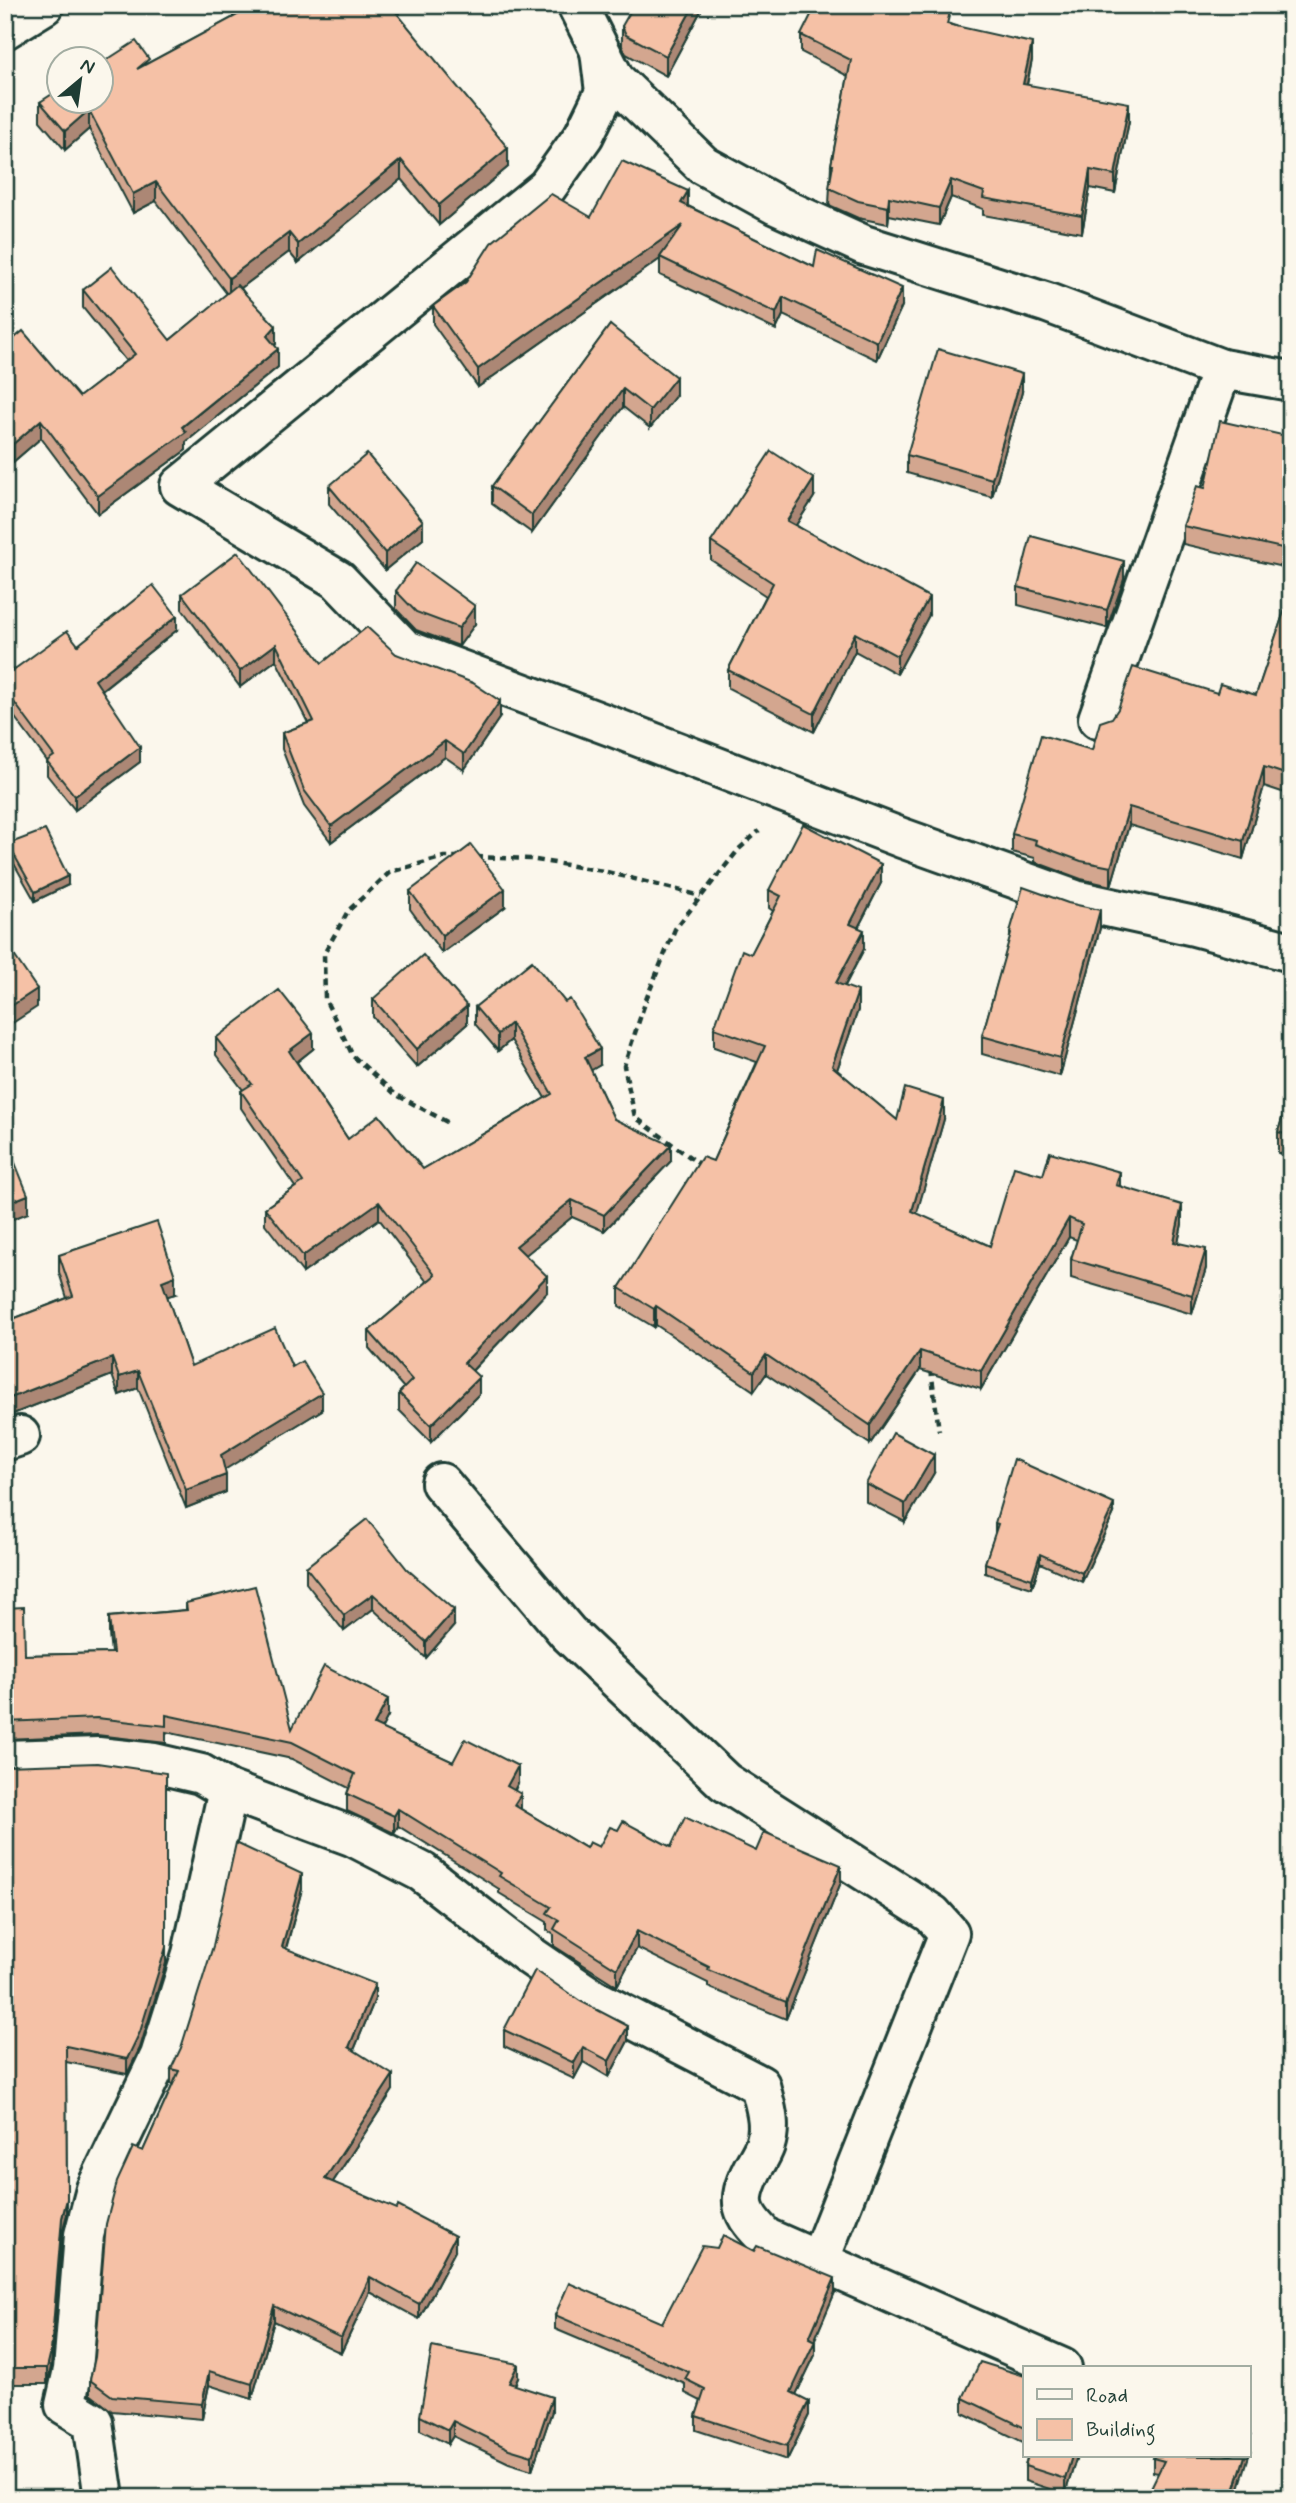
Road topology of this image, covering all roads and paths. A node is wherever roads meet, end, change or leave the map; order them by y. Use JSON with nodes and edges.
{"nodes":[{"id":1,"x":44,"y":5,"type":"edge"},
{"id":2,"x":577,"y":5,"type":"edge"},
{"id":3,"x":5,"y":29,"type":"edge"},
{"id":4,"x":600,"y":51,"type":"junction"},
{"id":5,"x":1222,"y":369,"type":"junction"},
{"id":6,"x":1291,"y":381,"type":"edge"},
{"id":7,"x":1098,"y":719,"type":"dead end"},
{"id":8,"x":796,"y":797,"type":"junction"},
{"id":9,"x":701,"y":896,"type":"junction"},
{"id":10,"x":1291,"y":952,"type":"edge"},
{"id":11,"x":447,"y":1122,"type":"dead end"},
{"id":12,"x":705,"y":1168,"type":"edge"},
{"id":13,"x":929,"y":1358,"type":"edge"},
{"id":14,"x":939,"y":1431,"type":"dead end"},
{"id":15,"x":441,"y":1483,"type":"dead end"},
{"id":16,"x":5,"y":1760,"type":"edge"},
{"id":17,"x":228,"y":1790,"type":"junction"},
{"id":18,"x":819,"y":2261,"type":"junction"},
{"id":19,"x":1057,"y":2366,"type":"edge"},
{"id":20,"x":104,"y":2498,"type":"edge"}],
"edges":[{"from":1,"to":3,"type":"street"},
{"from":2,"to":4,"type":"street"},
{"from":4,"to":5,"type":"street"},
{"from":4,"to":8,"type":"street"},
{"from":5,"to":6,"type":"street"},
{"from":5,"to":7,"type":"street"},
{"from":8,"to":9,"type":"path"},
{"from":8,"to":10,"type":"street"},
{"from":9,"to":11,"type":"path"},
{"from":9,"to":12,"type":"path"},
{"from":13,"to":14,"type":"path"},
{"from":15,"to":18,"type":"street"},
{"from":16,"to":17,"type":"street"},
{"from":17,"to":18,"type":"street"},
{"from":17,"to":20,"type":"street"},
{"from":18,"to":19,"type":"street"}]}
